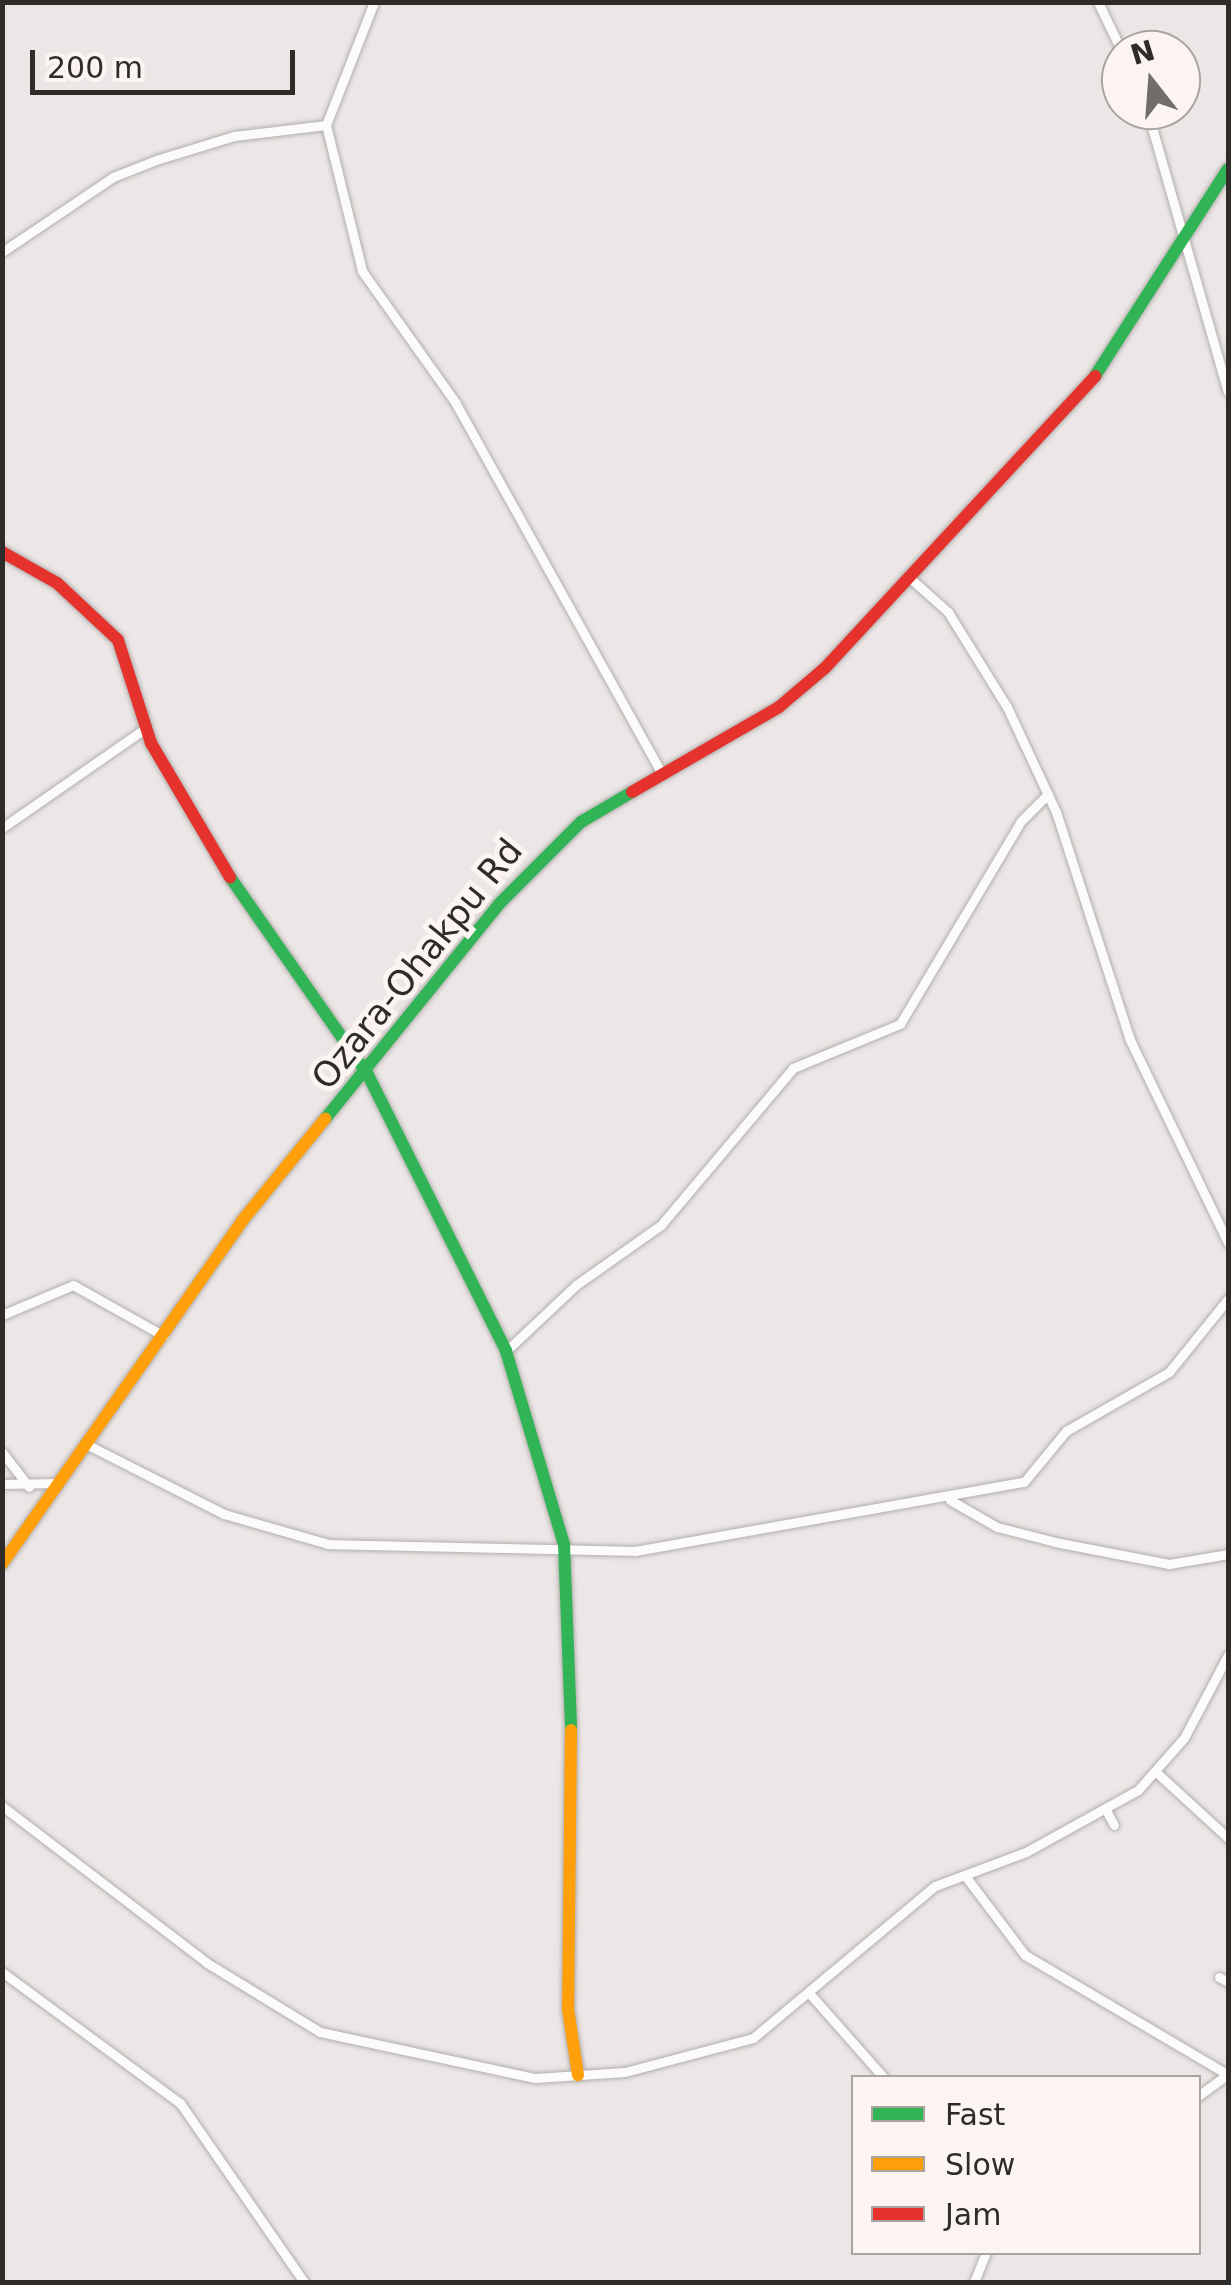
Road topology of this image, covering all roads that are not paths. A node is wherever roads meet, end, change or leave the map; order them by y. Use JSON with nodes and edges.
{"nodes":[{"id":1,"x":374,"y":2,"type":"edge"},
{"id":2,"x":1098,"y":2,"type":"edge"},
{"id":3,"x":1111,"y":30,"type":"edge"},
{"id":4,"x":326,"y":125,"type":"junction"},
{"id":5,"x":1153,"y":130,"type":"edge"},
{"id":6,"x":1228,"y":169,"type":"edge"},
{"id":7,"x":1188,"y":237,"type":"junction"},
{"id":8,"x":2,"y":252,"type":"edge"},
{"id":9,"x":1228,"y":392,"type":"edge"},
{"id":10,"x":2,"y":552,"type":"edge"},
{"id":11,"x":911,"y":579,"type":"junction"},
{"id":12,"x":146,"y":728,"type":"junction"},
{"id":13,"x":662,"y":774,"type":"junction"},
{"id":14,"x":1048,"y":794,"type":"junction"},
{"id":15,"x":2,"y":828,"type":"edge"},
{"id":16,"x":368,"y":1075,"type":"junction"},
{"id":17,"x":1228,"y":1242,"type":"edge"},
{"id":18,"x":1228,"y":1299,"type":"edge"},
{"id":19,"x":2,"y":1315,"type":"edge"},
{"id":20,"x":164,"y":1336,"type":"junction"},
{"id":21,"x":506,"y":1352,"type":"junction"},
{"id":22,"x":86,"y":1444,"type":"junction"},
{"id":23,"x":2,"y":1452,"type":"edge"},
{"id":24,"x":56,"y":1483,"type":"junction"},
{"id":25,"x":2,"y":1484,"type":"edge"},
{"id":26,"x":30,"y":1487,"type":"junction"},
{"id":27,"x":950,"y":1500,"type":"junction"},
{"id":28,"x":564,"y":1544,"type":"junction"},
{"id":29,"x":1228,"y":1554,"type":"edge"},
{"id":30,"x":2,"y":1564,"type":"edge"},
{"id":31,"x":1228,"y":1655,"type":"edge"},
{"id":32,"x":1156,"y":1772,"type":"junction"},
{"id":33,"x":2,"y":1806,"type":"edge"},
{"id":34,"x":1106,"y":1810,"type":"junction"},
{"id":35,"x":1114,"y":1825,"type":"dead end"},
{"id":36,"x":1228,"y":1838,"type":"edge"},
{"id":37,"x":966,"y":1876,"type":"junction"},
{"id":38,"x":2,"y":1972,"type":"edge"},
{"id":39,"x":810,"y":1994,"type":"junction"},
{"id":40,"x":1228,"y":2074,"type":"edge"},
{"id":41,"x":578,"y":2075,"type":"junction"},
{"id":42,"x":881,"y":2075,"type":"edge"},
{"id":43,"x":1201,"y":2094,"type":"edge"},
{"id":44,"x":985,"y":2255,"type":"edge"},
{"id":45,"x":304,"y":2282,"type":"edge"},
{"id":46,"x":974,"y":2282,"type":"edge"}],
"edges":[{"from":1,"to":4,"type":"street"},
{"from":2,"to":3,"type":"street"},
{"from":4,"to":8,"type":"street"},
{"from":4,"to":13,"type":"street"},
{"from":5,"to":7,"type":"street"},
{"from":6,"to":7,"type":"main road","name":"Ozara-Ohakpu Rd"},
{"from":7,"to":9,"type":"street"},
{"from":7,"to":11,"type":"main road","name":"Ozara-Ohakpu Rd"},
{"from":10,"to":12,"type":"main road"},
{"from":11,"to":13,"type":"main road","name":"Ozara-Ohakpu Rd"},
{"from":11,"to":14,"type":"street"},
{"from":12,"to":15,"type":"street"},
{"from":12,"to":16,"type":"main road"},
{"from":13,"to":16,"type":"main road","name":"Ozara-Ohakpu Rd"},
{"from":14,"to":17,"type":"street"},
{"from":14,"to":21,"type":"street"},
{"from":16,"to":20,"type":"main road","name":"Ozara-Ohakpu Rd"},
{"from":16,"to":21,"type":"main road"},
{"from":18,"to":27,"type":"street"},
{"from":19,"to":20,"type":"street"},
{"from":20,"to":22,"type":"main road","name":"Ozara-Ohakpu Rd"},
{"from":21,"to":28,"type":"main road"},
{"from":22,"to":24,"type":"main road","name":"Ozara-Ohakpu Rd"},
{"from":22,"to":28,"type":"street"},
{"from":23,"to":26,"type":"street"},
{"from":24,"to":26,"type":"street"},
{"from":24,"to":30,"type":"main road","name":"Ozara-Ohakpu Rd"},
{"from":25,"to":26,"type":"street"},
{"from":27,"to":28,"type":"street"},
{"from":27,"to":29,"type":"street"},
{"from":28,"to":41,"type":"main road"},
{"from":31,"to":32,"type":"street"},
{"from":32,"to":34,"type":"street"},
{"from":32,"to":36,"type":"street"},
{"from":33,"to":41,"type":"street"},
{"from":34,"to":35,"type":"street"},
{"from":34,"to":37,"type":"street"},
{"from":37,"to":39,"type":"street"},
{"from":37,"to":40,"type":"street"},
{"from":38,"to":45,"type":"street"},
{"from":39,"to":41,"type":"street"},
{"from":39,"to":42,"type":"street"},
{"from":40,"to":43,"type":"street"},
{"from":44,"to":46,"type":"street"}]}
